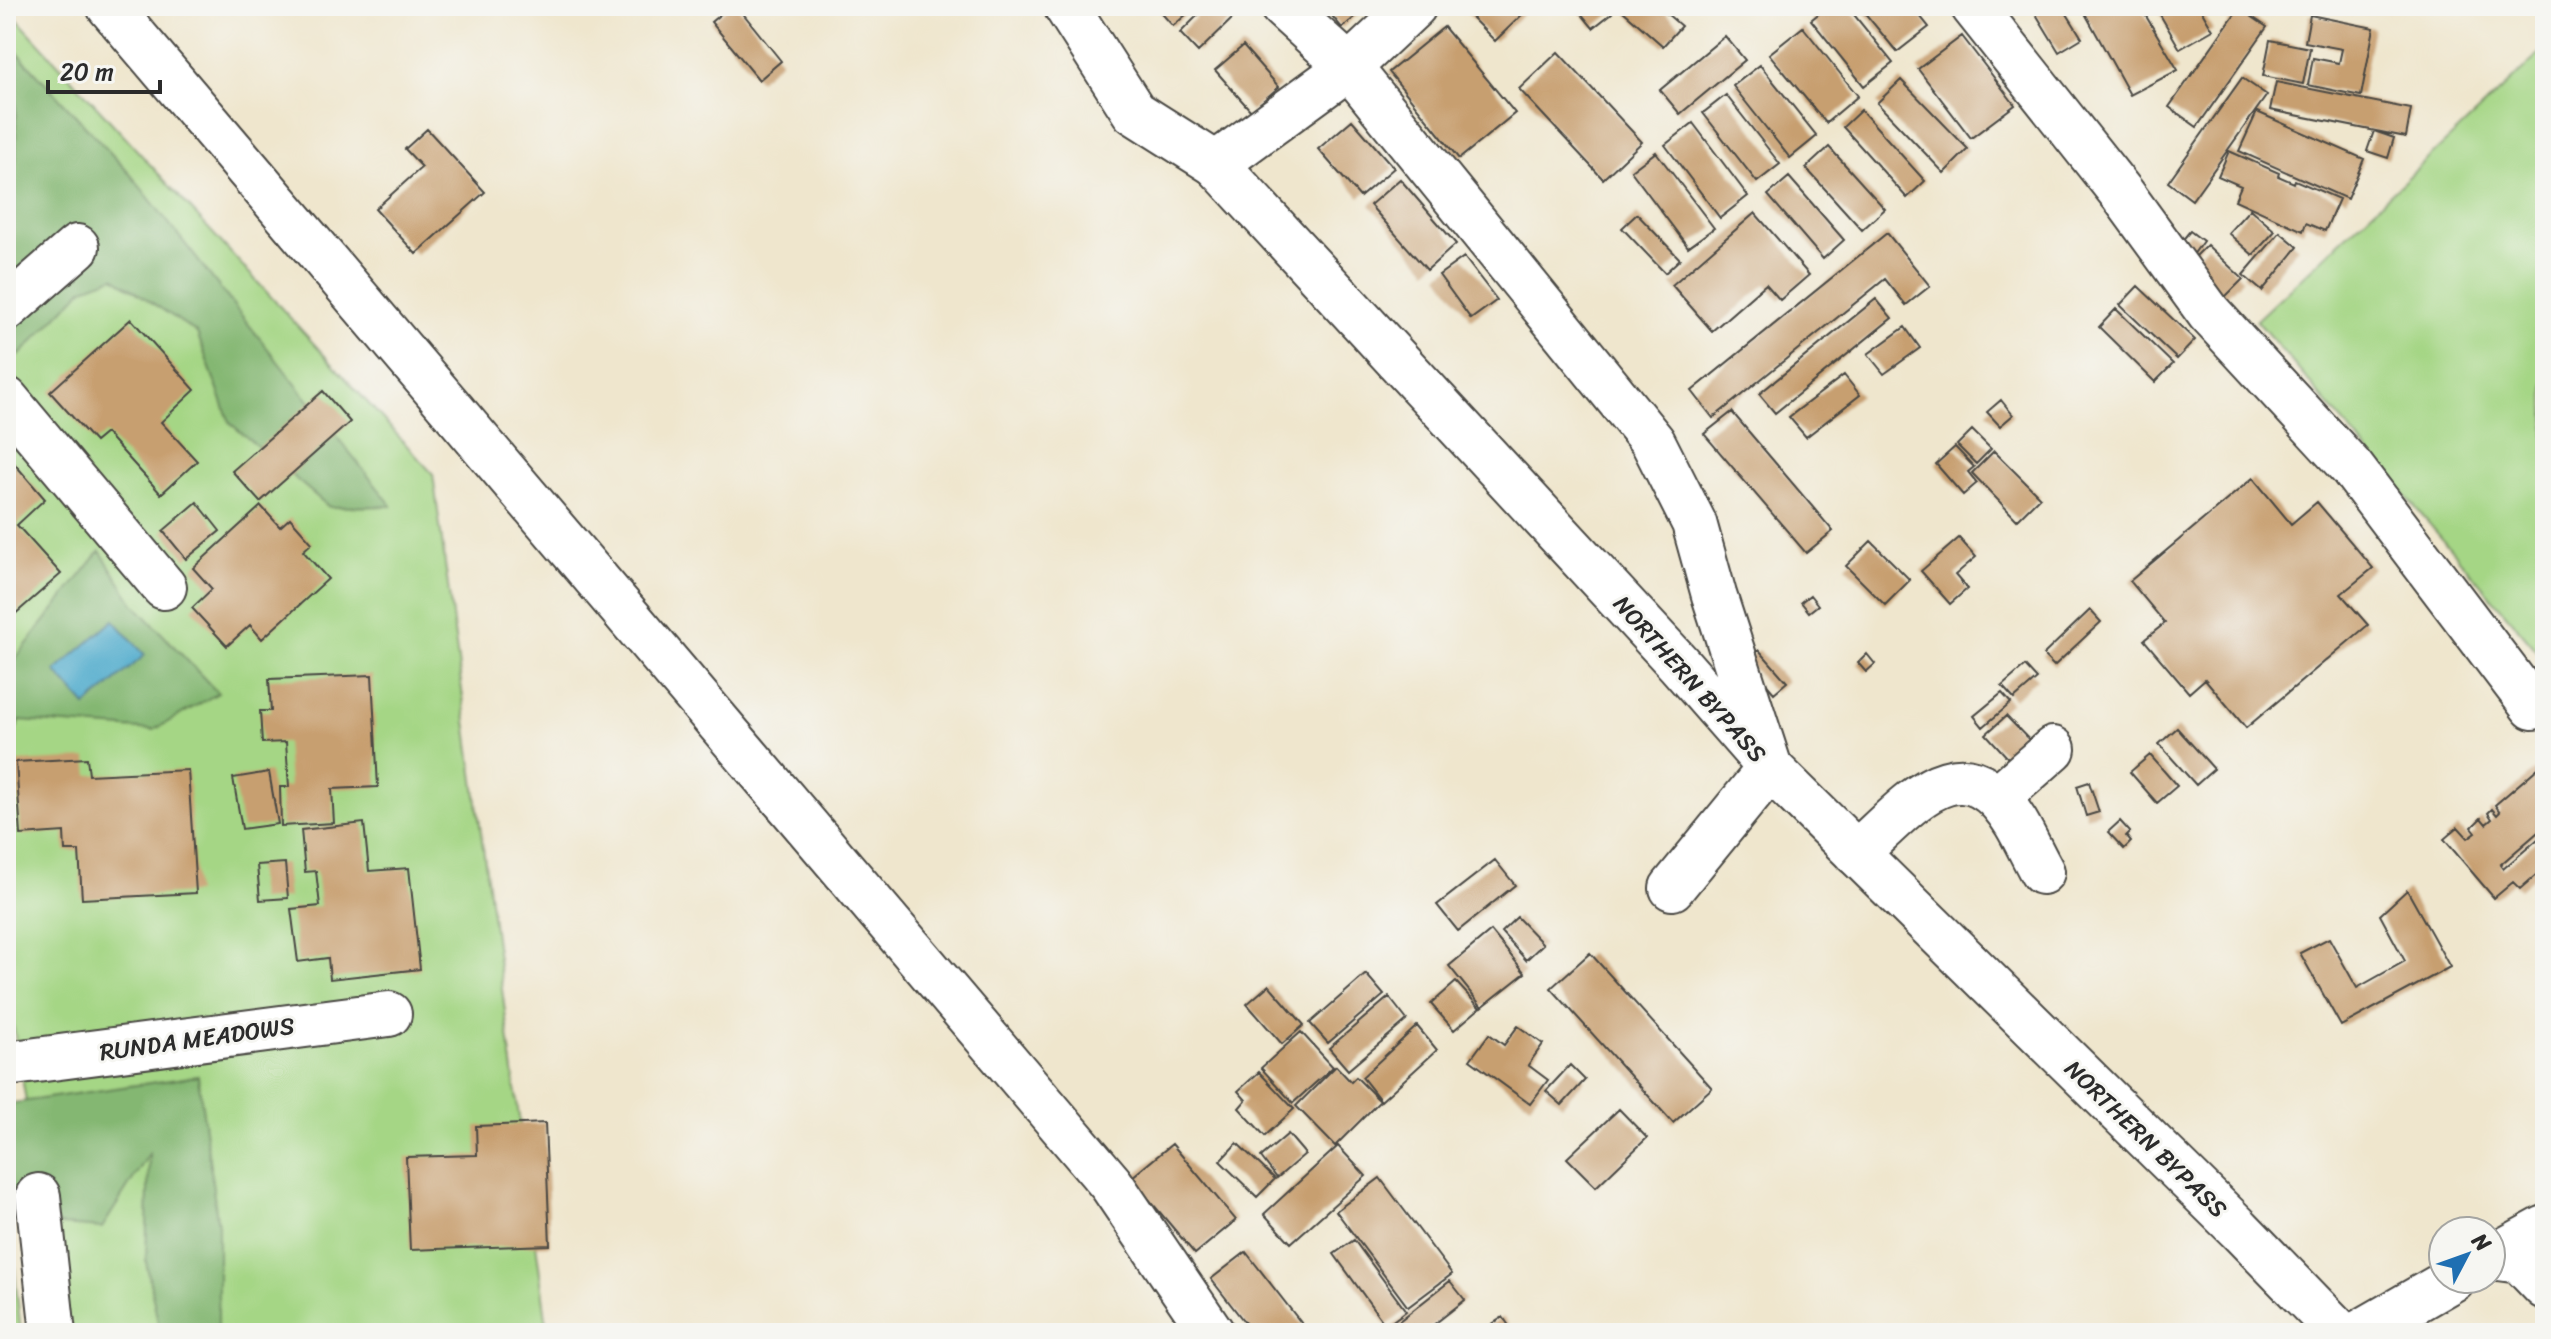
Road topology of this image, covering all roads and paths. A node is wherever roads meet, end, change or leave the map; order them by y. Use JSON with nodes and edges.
{"nodes":[{"id":1,"x":109,"y":6,"type":"edge"},
{"id":2,"x":1066,"y":6,"type":"edge"},
{"id":3,"x":1282,"y":6,"type":"edge"},
{"id":4,"x":1414,"y":6,"type":"edge"},
{"id":5,"x":1973,"y":6,"type":"edge"},
{"id":6,"x":1349,"y":67,"type":"junction"},
{"id":7,"x":1216,"y":164,"type":"junction"},
{"id":8,"x":77,"y":247,"type":"dead end"},
{"id":9,"x":6,"y":309,"type":"edge"},
{"id":10,"x":6,"y":399,"type":"edge"},
{"id":11,"x":164,"y":587,"type":"dead end"},
{"id":12,"x":2533,"y":707,"type":"dead end"},
{"id":13,"x":2053,"y":749,"type":"dead end"},
{"id":14,"x":1770,"y":768,"type":"junction"},
{"id":15,"x":1997,"y":798,"type":"junction"},
{"id":16,"x":1856,"y":853,"type":"junction"},
{"id":17,"x":2042,"y":872,"type":"dead end"},
{"id":18,"x":1672,"y":888,"type":"dead end"},
{"id":19,"x":389,"y":1014,"type":"dead end"},
{"id":20,"x":6,"y":1064,"type":"edge"},
{"id":21,"x":38,"y":1196,"type":"dead end"},
{"id":22,"x":2545,"y":1228,"type":"edge"},
{"id":23,"x":2507,"y":1248,"type":"edge"},
{"id":24,"x":2507,"y":1259,"type":"edge"},
{"id":25,"x":2545,"y":1287,"type":"edge"},
{"id":26,"x":2427,"y":1294,"type":"edge"},
{"id":27,"x":53,"y":1333,"type":"edge"},
{"id":28,"x":1212,"y":1333,"type":"edge"},
{"id":29,"x":2340,"y":1333,"type":"edge"},
{"id":30,"x":2359,"y":1333,"type":"edge"}],
"edges":[{"from":1,"to":28,"type":"street"},
{"from":2,"to":7,"type":"street","name":"NORTHERN BYPASS"},
{"from":3,"to":6,"type":"street"},
{"from":4,"to":6,"type":"street"},
{"from":5,"to":12,"type":"street"},
{"from":6,"to":7,"type":"street"},
{"from":6,"to":14,"type":"street"},
{"from":7,"to":14,"type":"street","name":"NORTHERN BYPASS"},
{"from":8,"to":9,"type":"street"},
{"from":10,"to":11,"type":"street"},
{"from":13,"to":15,"type":"street"},
{"from":14,"to":16,"type":"street","name":"NORTHERN BYPASS"},
{"from":14,"to":18,"type":"street"},
{"from":15,"to":16,"type":"street"},
{"from":15,"to":17,"type":"street"},
{"from":16,"to":29,"type":"street","name":"NORTHERN BYPASS"},
{"from":19,"to":20,"type":"street","name":"RUNDA MEADOWS"},
{"from":21,"to":27,"type":"street"},
{"from":22,"to":23,"type":"street"},
{"from":24,"to":25,"type":"street"},
{"from":26,"to":30,"type":"street"}]}
